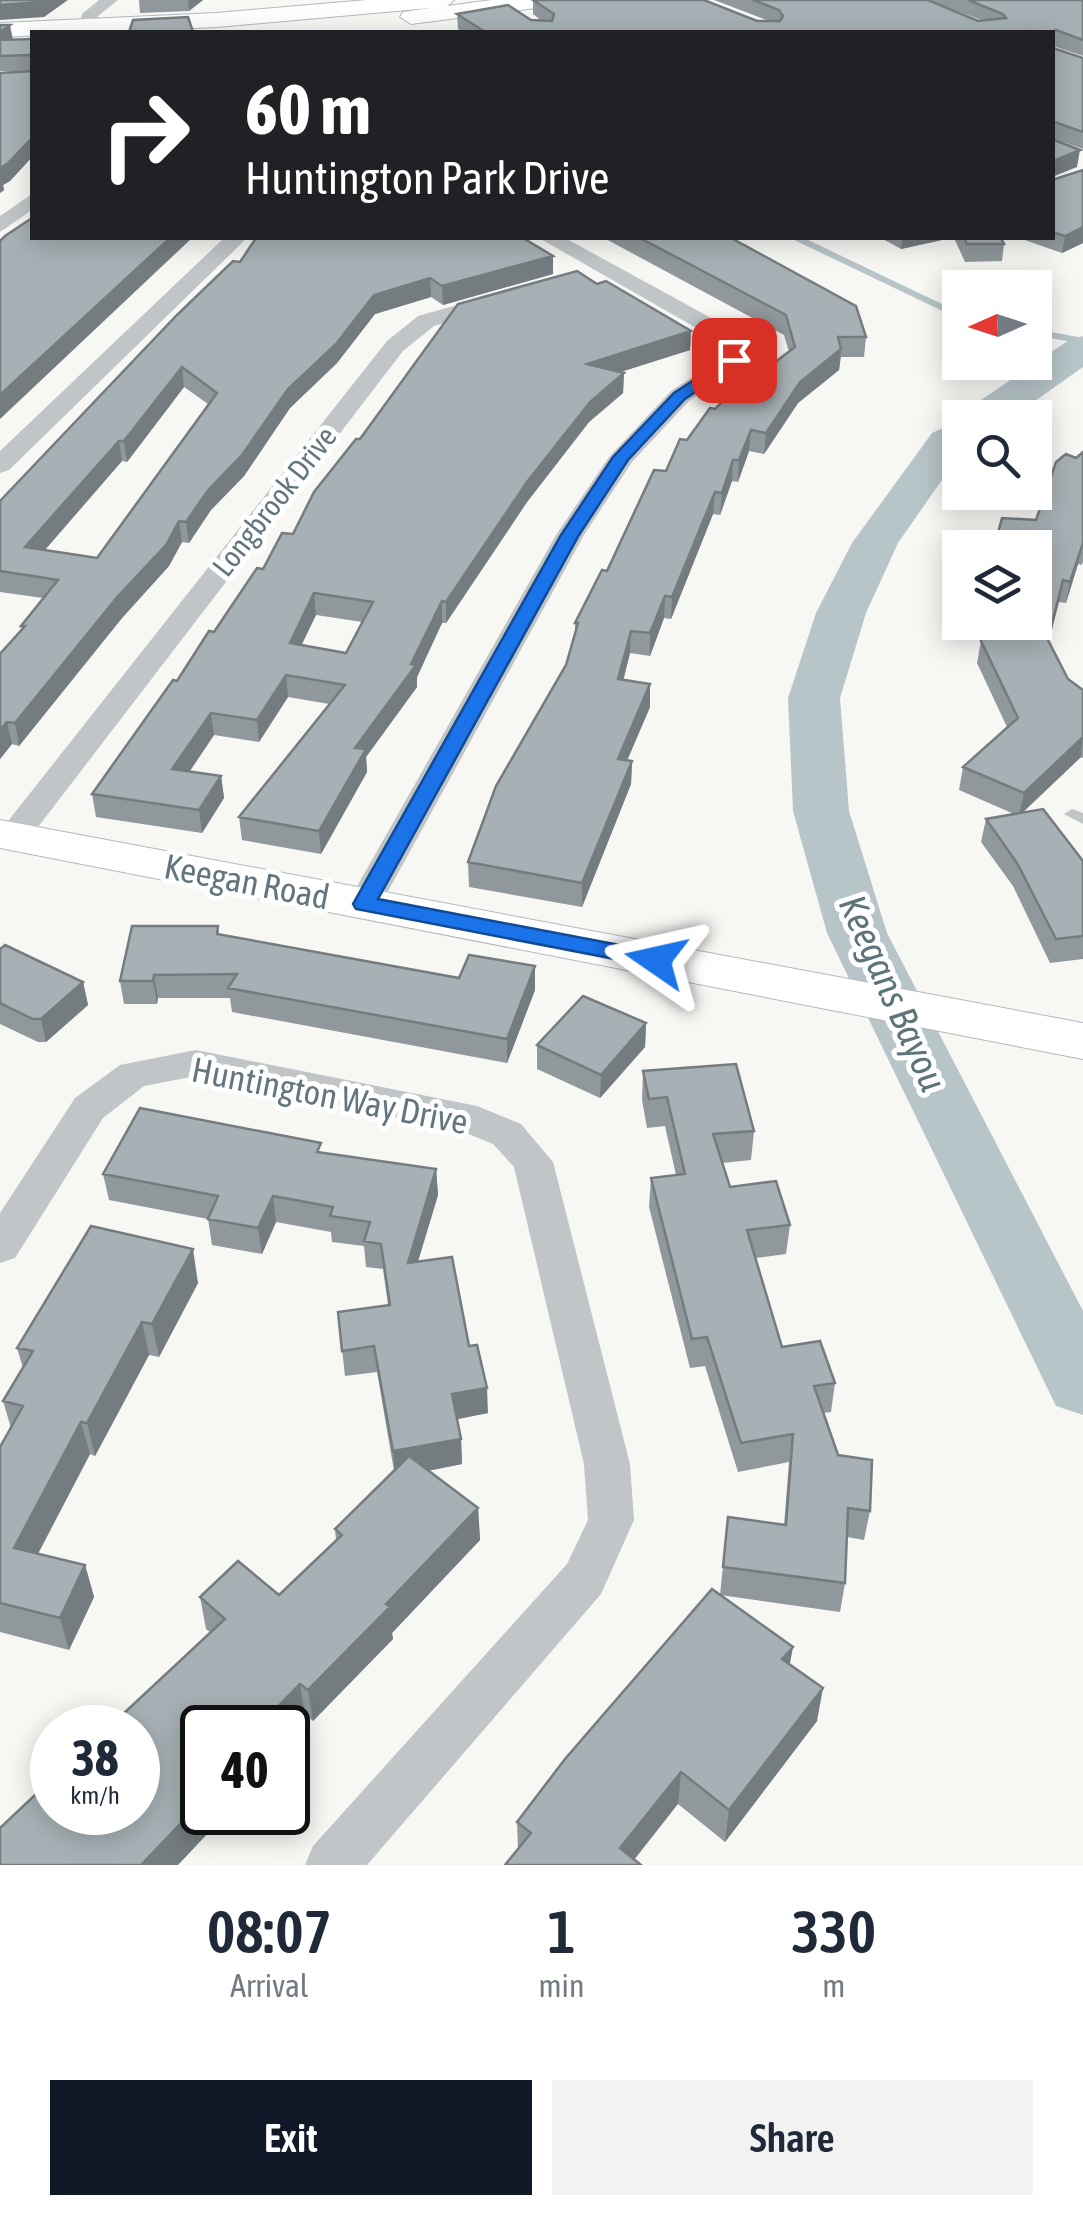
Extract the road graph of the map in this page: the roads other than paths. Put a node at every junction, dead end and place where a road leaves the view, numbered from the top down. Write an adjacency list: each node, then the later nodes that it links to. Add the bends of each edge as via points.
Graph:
1 (110, 0): 8 (street, via 90,14)
2 (444, 0): 6 (main road)
3 (544, 0): 4 (main road)
4 (500, 3): 5 (street); 6 (main road)
5 (530, 23)
6 (220, 29): 8 (main road)
7 (0, 30): 8 (main road)
8 (88, 30)
9 (30, 41): 10 (main road)
10 (0, 42)
11 (30, 202): 12 (street)
12 (0, 226)
13 (234, 240): 18 (street)
14 (554, 240): 15 (street)
15 (608, 270): 16 (street); 20 (street, via 727,336 737,350 734,360 680,396 622,457 570,535)
16 (572, 280)
17 (517, 296): 19 (street, Longbrook Drive, via 426,321 394,346)
18 (0, 465)
19 (6, 836): 20 (main road, Keegan Road)
20 (364, 904): 21 (main road, Keegan Road)
21 (1083, 1041)
22 (0, 1247): 23 (street, Huntington Way Drive, via 89,1108 133,1074 196,1062 462,1116 507,1134 532,1162 607,1464 611,1520 584,1578)
23 (332, 1865)

